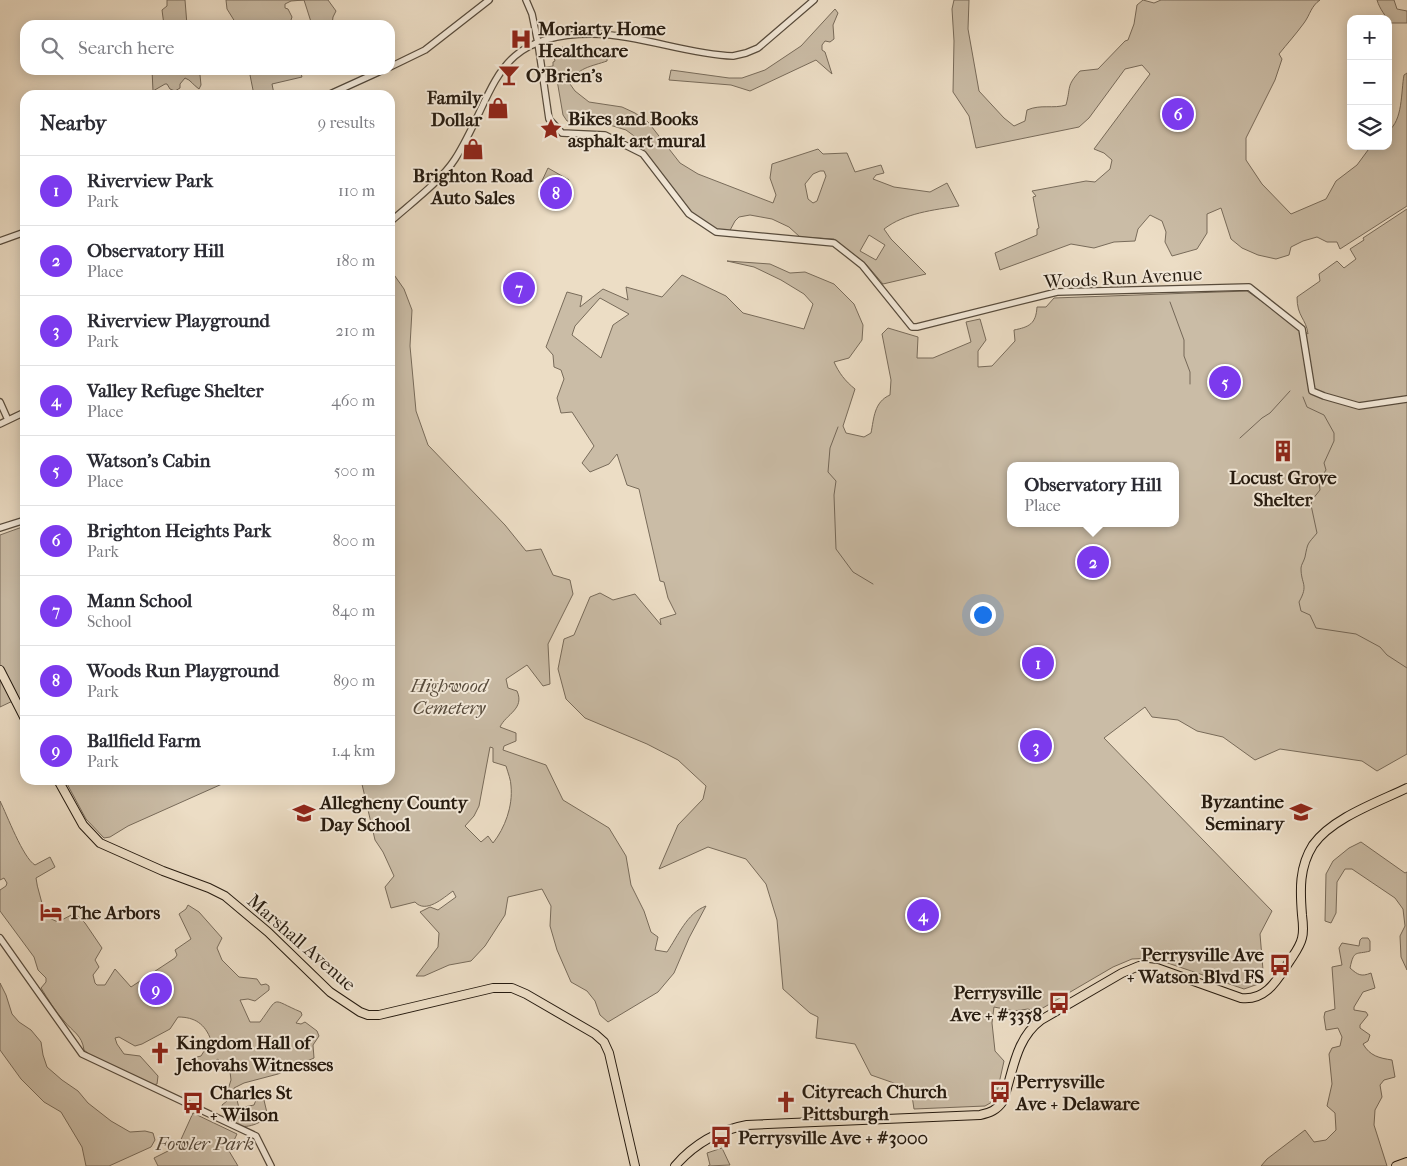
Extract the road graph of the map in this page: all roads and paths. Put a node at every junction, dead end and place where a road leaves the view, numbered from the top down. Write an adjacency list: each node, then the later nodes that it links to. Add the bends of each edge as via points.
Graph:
1 (488, 0): 5 (street, via 433,45)
2 (526, 0): 4 (street, Woods Run Avenue)
3 (814, 0): 4 (street, via 758,48 733,56 593,34 565,36)
4 (538, 43): 8 (street, via 517,52 502,68 455,160); 11 (street, Woods Run Avenue, via 549,119 562,133 605,136 643,154 689,214 716,232 833,242 862,266 912,327 1058,292 1250,287 1302,329 1312,391 1359,406)
5 (395, 65)
6 (372, 75): 7 (street)
7 (339, 90)
8 (395, 217)
9 (20, 234): 10 (street)
10 (0, 241)
11 (1407, 399)
12 (0, 402): 14 (street)
13 (20, 414): 14 (street)
14 (8, 420): 15 (street)
15 (0, 424)
16 (20, 522): 17 (street)
17 (0, 528)
18 (0, 670): 19 (main road)
19 (20, 709)
20 (61, 785): 25 (main road, Marshall Avenue, via 83,825 100,843 224,896 277,940 325,989 360,1012 379,1015 507,987 526,994 595,1034 609,1053)
21 (1407, 788): 26 (main road, via 1340,821 1314,844 1301,879 1302,941 1274,984 1260,995 1237,997 1156,968 1135,967 1032,1027 1020,1046 1002,1103 989,1113 747,1125 711,1137 692,1149)
22 (0, 938): 24 (street, via 82,1054 256,1136)
23 (1407, 1162): 27 (main road)
24 (271, 1166)
25 (635, 1166)
26 (675, 1166)
27 (1396, 1166)

